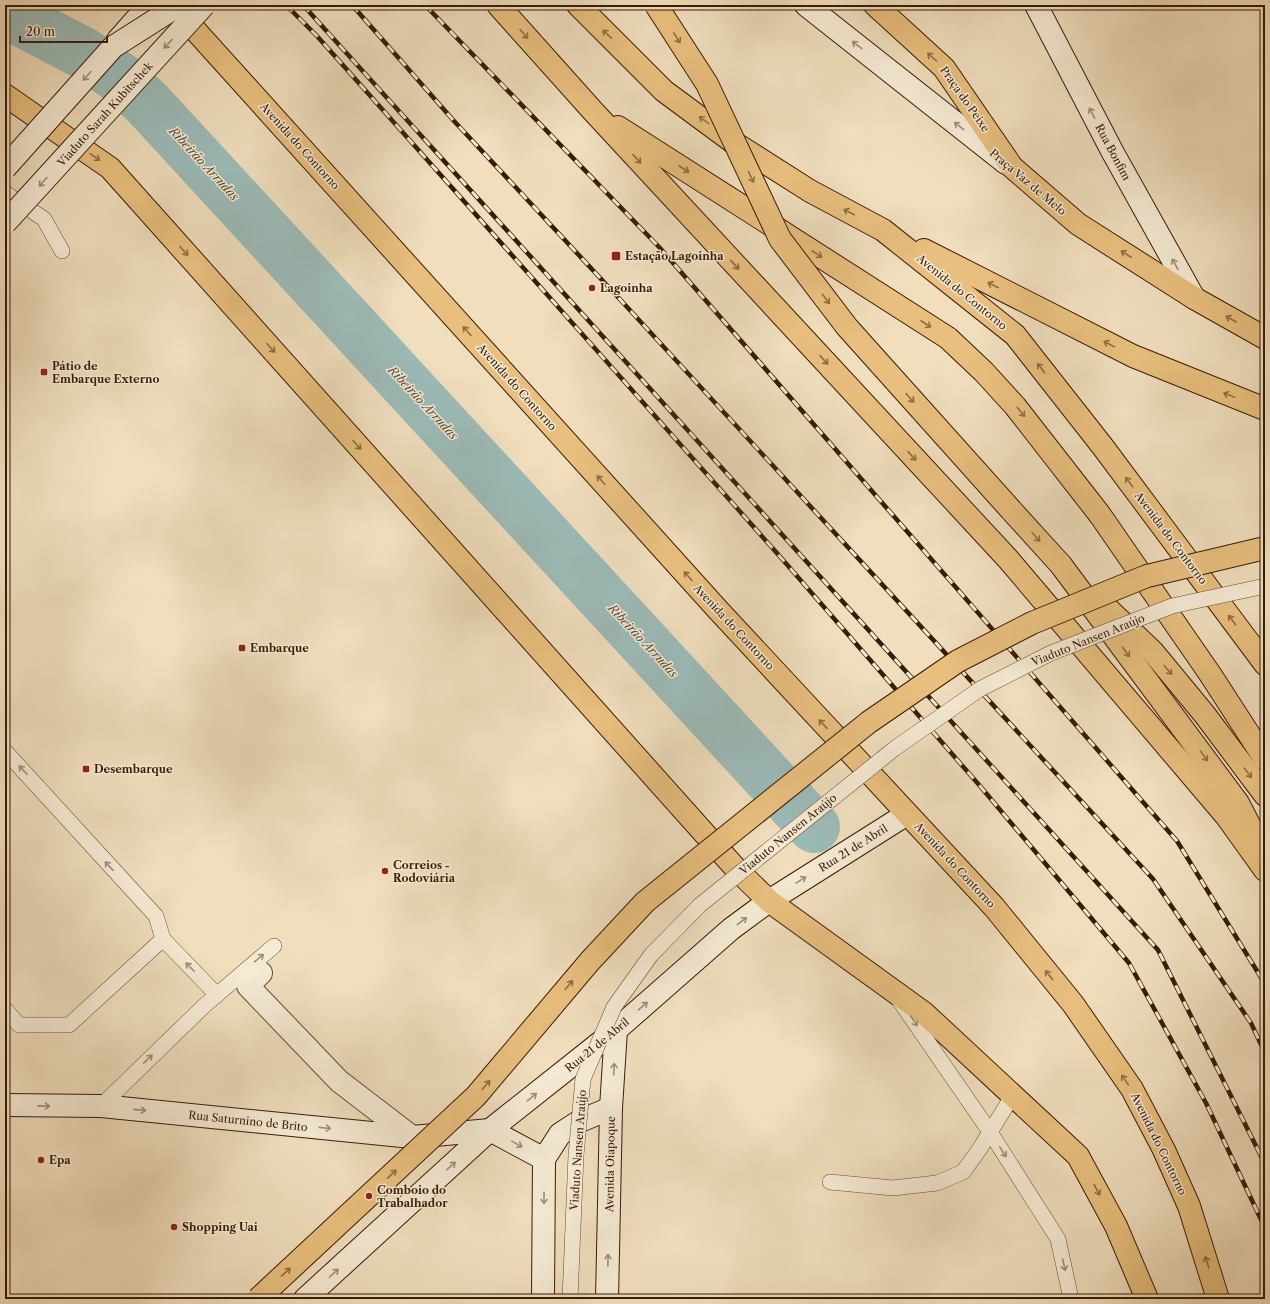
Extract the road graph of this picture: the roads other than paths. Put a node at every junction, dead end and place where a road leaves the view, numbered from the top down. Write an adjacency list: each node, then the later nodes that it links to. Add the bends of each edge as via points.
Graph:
1 (149, 5): 11 (street, bridge)
2 (173, 5): 30 (main road, Avenida do Contorno, one-way to 2, via 719,611)
3 (179, 5): 11 (street, bridge)
4 (204, 5): 17 (street, Viaduto Sarah Kubitschek, one-way to 17, bridge)
5 (498, 5): 13 (main road, one-way to 13)
6 (578, 5): 18 (main road, Avenida do Contorno, one-way to 6, via 810,191 733,142 664,91)
7 (656, 5): 24 (main road, one-way to 24, bridge, via 707,84 780,239 847,327)
8 (806, 5): 14 (street, Praça Vaz de Melo, one-way to 8)
9 (875, 5): 14 (main road, Praça do Peixe, one-way to 9, via 944,68)
10 (1036, 5): 20 (street, Rua Bonfim, one-way to 10, via 1112,151)
11 (113, 47): 15 (street, one-way to 15, bridge)
12 (5, 95): 33 (main road, one-way to 33, via 110,168 738,871)
13 (592, 110): 28 (main road, one-way to 28, via 948,338 984,372 1015,406 1100,514); 32 (main road, one-way to 32, via 1008,559 1227,817)
14 (1012, 167): 20 (main road, Praça Vaz de Melo, one-way to 14, via 1078,224)
15 (5, 168)
16 (5, 193): 19 (lane, via 44,219)
17 (5, 223)
18 (884, 230): 22 (main road, one-way to 18, via 1133,356); 26 (main road, Avenida do Contorno, one-way to 18, via 1015,335)
19 (62, 251)
20 (1194, 298): 21 (main road, Praça Vaz de Melo, one-way to 20)
21 (1265, 338)
22 (1265, 409)
23 (1265, 548): 50 (main road, one-way to 23, bridge, via 476,1096 590,961 645,902 869,722 958,661 1032,623 1147,576)
24 (1061, 564): 29 (main road, one-way to 29, via 1153,652 1205,715); 31 (main road, one-way to 31, via 1238,803)
25 (1265, 586): 53 (lane, Viaduto Nansen Araújo, bridge, via 1172,606 1051,653 980,689 894,749 700,905 651,955 614,1007 583,1079 576,1156)
26 (1262, 658)
27 (5, 751): 34 (lane, one-way to 27, via 156,916)
28 (1265, 758)
29 (1265, 795)
30 (907, 814): 33 (street, Rua 21 de Abril, one-way to 30); 57 (main road, Avenida do Contorno, one-way to 30, via 1189,1206 1164,1150 1132,1089 1073,1004 994,907)
31 (1265, 856)
32 (1265, 870)
33 (768, 901): 37 (main road); 40 (street, Rua 21 de Abril, one-way to 33, via 731,929)
34 (163, 939): 38 (lane, one-way to 34); 39 (lane, via 69,1025 19,1025)
35 (274, 946): 36 (lane, one-way to 35)
36 (253, 971): 38 (lane); 47 (street, via 248,986 339,1081)
37 (892, 989): 41 (main road, via 924,1013); 46 (lane, one-way to 46)
38 (217, 995): 43 (lane, one-way to 38)
39 (5, 1009)
40 (616, 1030): 44 (street, Avenida Oiapoque, one-way to 40); 45 (street, Rua 21 de Abril, one-way to 40)
41 (1013, 1095): 46 (lane); 56 (main road, one-way to 56, via 1078,1156 1116,1226)
42 (5, 1104): 43 (street, Rua Saturnino de Brito, one-way to 43)
43 (101, 1106): 47 (street, Rua Saturnino de Brito, one-way to 47)
44 (611, 1108): 48 (street, via 580,1120 560,1134); 54 (street, Avenida Oiapoque, one-way to 44)
45 (490, 1130): 47 (street, Rua Saturnino de Brito); 48 (street, one-way to 48); 51 (street, Rua 21 de Abril, one-way to 45)
46 (990, 1132): 49 (lane, via 963,1172 937,1182 893,1188); 55 (lane, one-way to 55, via 1058,1239)
47 (412, 1137)
48 (544, 1159): 52 (street, one-way to 52)
49 (830, 1182)
50 (258, 1299)
51 (305, 1299)
52 (543, 1299)
53 (570, 1299)
54 (607, 1299)
55 (1071, 1299)
56 (1147, 1299)
57 (1218, 1299)

